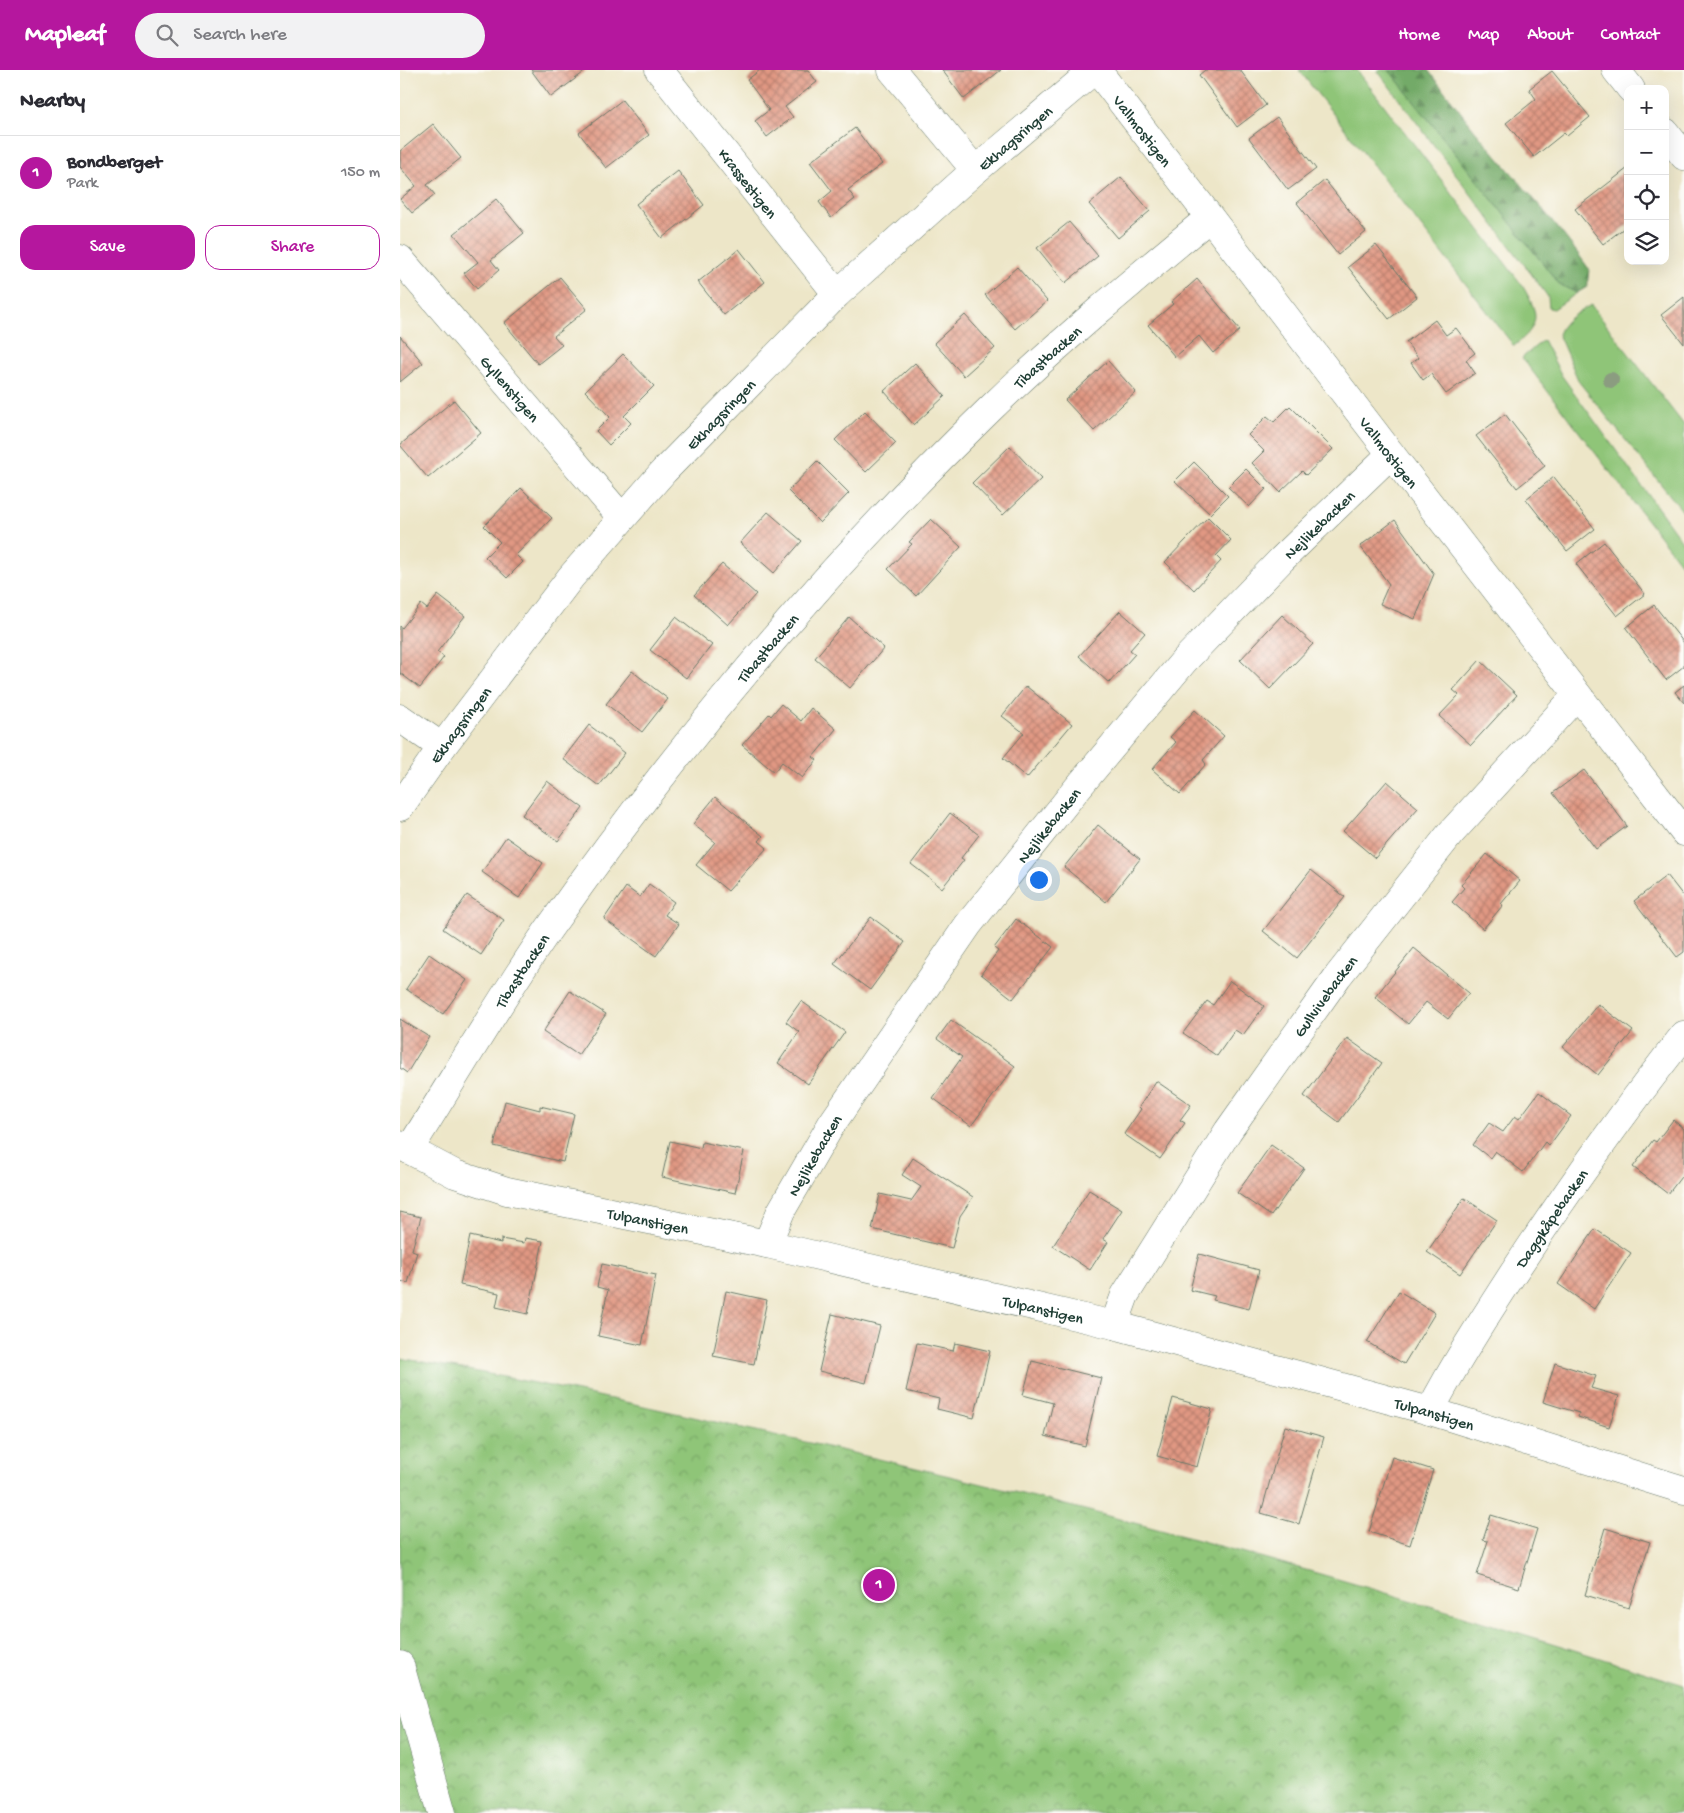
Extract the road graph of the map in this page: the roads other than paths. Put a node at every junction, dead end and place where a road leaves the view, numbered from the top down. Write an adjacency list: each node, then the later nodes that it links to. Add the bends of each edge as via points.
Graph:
1 (659, 70): 11 (street, Krassestigen)
2 (892, 70): 8 (street)
3 (1096, 70): 8 (street, Ekhagsringen); 9 (street, Vallmostigen)
4 (1616, 70): 5 (street)
5 (1628, 85)
6 (1669, 137): 7 (street)
7 (1684, 156)
8 (975, 170): 11 (street, Ekhagsringen)
9 (1209, 218): 12 (street, Vallmostigen); 20 (street, Tibastbacken, via 989,410 863,539 767,647 654,786 547,932)
10 (400, 259): 13 (street, Gyllenstigen)
11 (837, 294): 13 (street, Ekhagsringen)
12 (1390, 454): 14 (street, Vallmostigen); 21 (street, Nejlikebacken, via 1184,661 968,925 831,1125 781,1211)
13 (622, 518): 16 (street, Ekhagsringen, via 571,577)
14 (1578, 695): 18 (street, Vallmostigen); 22 (street, Gullvivebacken, via 1450,834 1338,976 1228,1131 1125,1295)
15 (400, 718): 16 (street)
16 (442, 747): 17 (street, Ekhagsringen)
17 (400, 807)
18 (1684, 832)
19 (1684, 1035): 23 (street, Daggkåpebacken, via 1643,1086 1550,1218 1452,1369)
20 (404, 1148): 21 (street, Tulpanstigen, via 454,1174 507,1191)
21 (768, 1244): 22 (street, Tulpanstigen)
22 (1114, 1325): 23 (street, Tulpanstigen)
23 (1430, 1411): 24 (street, Tulpanstigen)
24 (1684, 1490)
25 (400, 1665): 26 (street)
26 (442, 1813)

